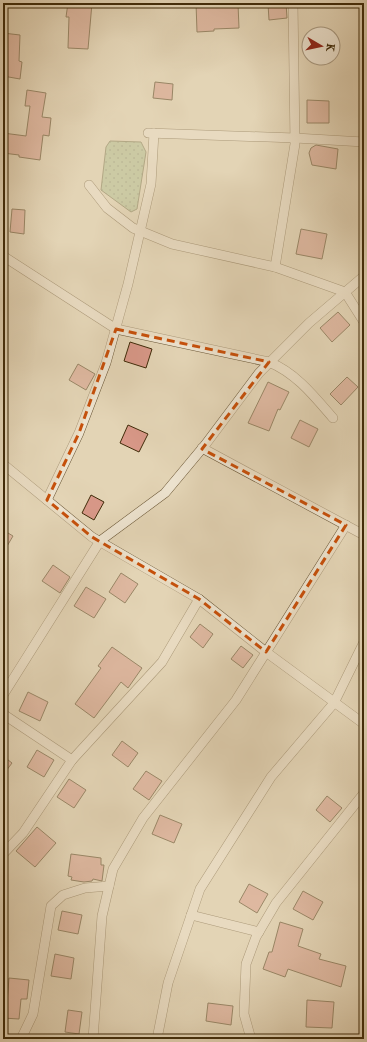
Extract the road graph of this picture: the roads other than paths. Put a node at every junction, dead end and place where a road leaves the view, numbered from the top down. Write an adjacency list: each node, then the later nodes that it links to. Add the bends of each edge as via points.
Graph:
1 (293, 3): 2 (street)
2 (295, 138): 3 (street); 5 (street, via 151,133 151,184); 7 (street)
3 (364, 142)
4 (89, 185): 5 (street, via 107,208)
5 (140, 231): 7 (street, via 172,244); 11 (street)
6 (3, 256): 11 (street)
7 (275, 267): 9 (street)
8 (364, 276): 9 (street)
9 (345, 292): 10 (street); 12 (street)
10 (364, 322)
11 (116, 329): 12 (street); 16 (street, via 79,433)
12 (269, 362): 13 (street, via 281,367 306,387); 14 (street)
13 (333, 418)
14 (202, 448): 17 (street); 19 (street, via 165,493)
15 (3, 464): 16 (street)
16 (47, 500): 19 (street)
17 (346, 526): 18 (street); 22 (street)
18 (364, 535)
19 (100, 542): 20 (street); 23 (street)
20 (199, 599): 22 (street); 27 (street, via 162,662)
21 (364, 642): 24 (street)
22 (266, 652): 24 (street); 30 (street, via 236,700 143,818 113,869)
23 (3, 695)
24 (334, 703): 26 (street); 31 (street, via 271,777 200,889)
25 (3, 714): 27 (street)
26 (364, 724)
27 (72, 760): 29 (street, via 23,834)
28 (364, 793): 32 (street, via 276,903)
29 (3, 854)
30 (109, 886): 33 (street, via 85,888 62,895 51,906 33,1014); 34 (street, via 102,916)
31 (191, 915): 32 (street); 35 (street, via 168,982)
32 (259, 932): 36 (street, via 246,964 244,1014)
33 (21, 1039)
34 (92, 1039)
35 (157, 1039)
36 (251, 1039)

